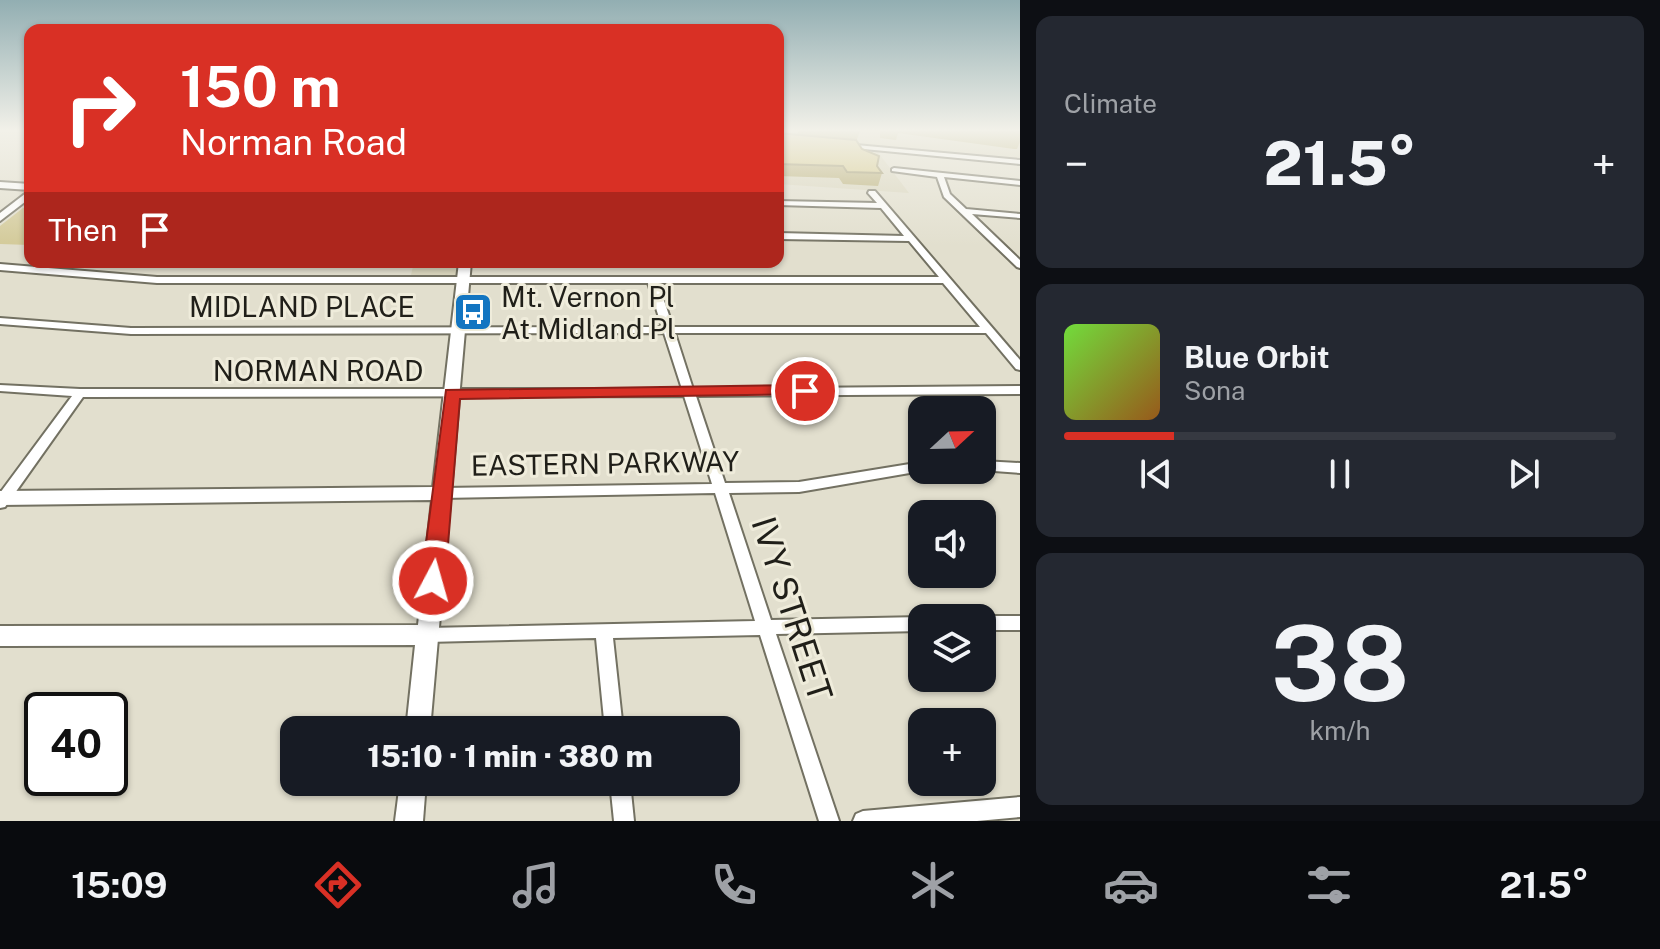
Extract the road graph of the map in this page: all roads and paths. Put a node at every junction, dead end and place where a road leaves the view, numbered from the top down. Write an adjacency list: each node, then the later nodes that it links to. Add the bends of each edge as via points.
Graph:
1 (894, 170): 2 (street)
2 (940, 175): 3 (street); 10 (street, via 947,195)
3 (1020, 183)
4 (0, 185): 5 (street)
5 (24, 189)
6 (872, 193): 9 (street)
7 (24, 196): 12 (street)
8 (784, 203): 9 (street)
9 (883, 206): 14 (street)
10 (963, 211): 11 (street); 15 (street)
11 (1020, 216)
12 (0, 218)
13 (784, 236): 14 (street)
14 (911, 239): 21 (street)
15 (1002, 248): 16 (street); 17 (street)
16 (1020, 249)
17 (1020, 265)
18 (0, 267): 19 (street, via 157,280)
19 (464, 271): 20 (street); 23 (street)
20 (652, 280): 21 (street); 24 (street, IVY STREET)
21 (946, 280): 25 (street)
22 (0, 321): 23 (street, MIDLAND PLACE, via 131,331)
23 (459, 329): 24 (street, MIDLAND PLACE); 31 (street)
24 (668, 330): 25 (street, MIDLAND PLACE); 29 (street, IVY STREET)
25 (988, 330): 26 (street)
26 (1020, 367)
27 (0, 388): 30 (street, NORMAN ROAD)
28 (1020, 390): 29 (street, NORMAN ROAD)
29 (689, 392): 31 (street, NORMAN ROAD); 35 (street, IVY STREET)
30 (80, 393): 31 (street, NORMAN ROAD); 37 (street)
31 (452, 394): 36 (street)
32 (996, 467): 33 (street)
33 (1020, 468)
34 (908, 469): 35 (street, EASTERN PARKWAY, via 799,487)
35 (721, 490): 36 (street, EASTERN PARKWAY); 41 (street, IVY STREET)
36 (442, 493): 37 (street, EASTERN PARKWAY); 43 (street)
37 (1, 500)
38 (996, 623): 39 (street)
39 (1020, 623)
40 (908, 624): 41 (street)
41 (767, 627): 42 (street); 52 (street, IVY STREET)
42 (604, 631): 43 (street); 46 (street)
43 (427, 635): 44 (street); 45 (street)
44 (0, 636)
45 (419, 716)
46 (613, 716)
47 (412, 796): 50 (street)
48 (621, 796): 51 (street)
49 (1020, 807): 53 (street)
50 (409, 821)
51 (624, 821)
52 (829, 821)
53 (863, 821)

